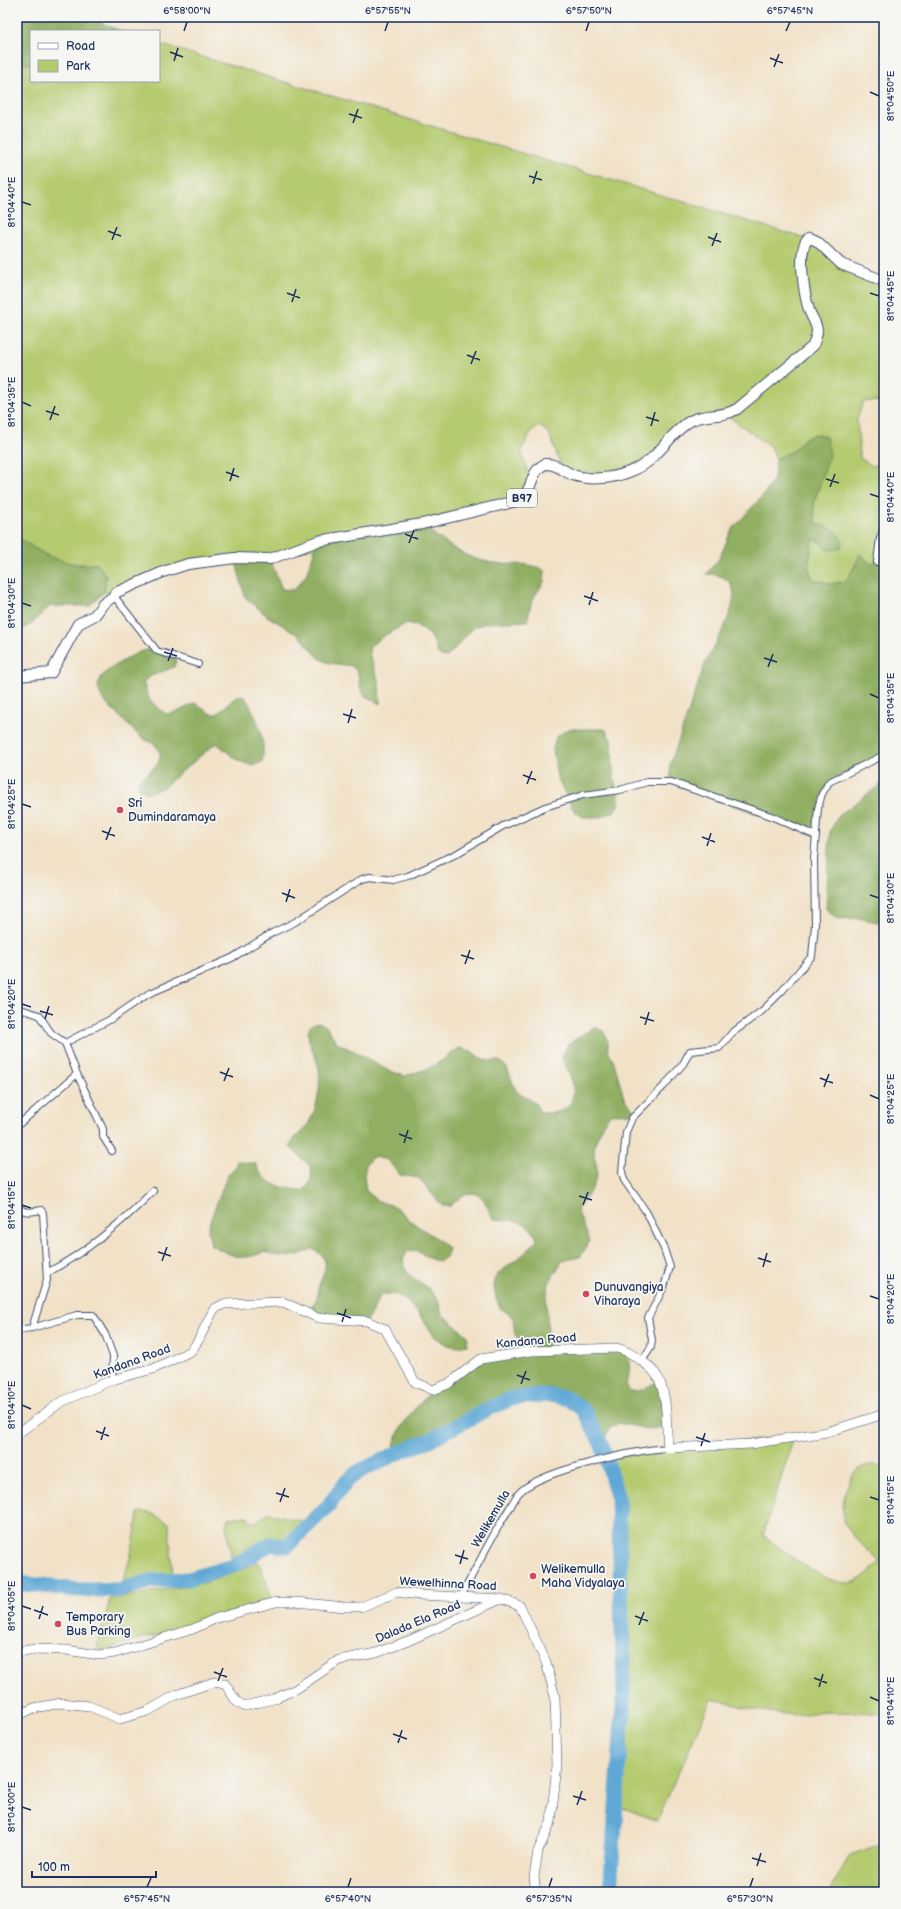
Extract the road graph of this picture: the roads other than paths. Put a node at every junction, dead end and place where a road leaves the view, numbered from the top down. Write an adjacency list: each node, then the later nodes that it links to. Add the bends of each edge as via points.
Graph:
1 (884, 281): 4 (main road, B97, via 841,264 812,238 807,239 801,269 809,311 817,331 813,346 737,409 727,415 704,416 690,421 652,459 629,472 603,478 585,478 556,465 545,464 536,470 524,497 517,501 422,524 318,541 270,560 235,558 188,564 163,572 115,593)
2 (884, 529): 3 (street, via 880,538)
3 (877, 562)
4 (114, 596): 5 (street, via 157,651); 6 (main road, B97, via 103,604 95,615 78,624 51,673)
5 (198, 664)
6 (17, 676)
7 (884, 755): 8 (street, via 829,782 818,808)
8 (816, 836): 10 (street, via 771,816 671,782 647,782 620,790 583,796 539,809 503,826 456,854 408,876 393,880 370,877 362,879 232,958 148,994 111,1019); 19 (street, via 812,956 763,1010 732,1033 719,1048 690,1051 683,1064 628,1124 622,1172 624,1180 647,1213 670,1267 664,1288 648,1318 652,1340 651,1347)
9 (17, 1008): 10 (street, via 39,1015 51,1033)
10 (65, 1043): 11 (street)
11 (76, 1074): 12 (street); 13 (street)
12 (17, 1126)
13 (112, 1151)
14 (153, 1191): 16 (street, via 127,1218)
15 (17, 1206): 16 (street, via 29,1213 41,1210 43,1213)
16 (47, 1273): 17 (street, via 41,1304)
17 (32, 1328): 18 (street); 20 (street, via 77,1315 93,1316 105,1334 113,1356)
18 (17, 1330)
19 (642, 1361): 20 (street, Kandana Road, via 617,1348 524,1352 482,1359 448,1384 433,1390 415,1382 385,1329 367,1321 318,1318 283,1302 272,1302 224,1304 216,1307 191,1351 153,1370); 23 (street, Kandana Road, via 660,1381)
20 (112, 1380): 22 (street, Kandana Road, via 61,1402)
21 (884, 1414): 23 (street, via 827,1432 751,1444)
22 (17, 1434)
23 (668, 1448): 24 (street, Welikemulla, via 654,1448 582,1465 551,1475 520,1491)
24 (461, 1596): 25 (street, Wewelhinna Road); 26 (street, Wewelhinna Road, via 397,1592 354,1607 276,1602 217,1618 193,1629 115,1653 99,1655 36,1649)
25 (502, 1599): 27 (street, Dalada Ela Road, via 376,1653 339,1660 296,1689 274,1699 244,1706 237,1702 225,1684 214,1682 176,1695 148,1711 120,1719 89,1706 62,1703 34,1708); 28 (street, Wewelhinna Road, via 520,1606 546,1662 555,1697 556,1772 551,1822 538,1851 534,1877)
26 (17, 1652)
27 (17, 1716)
28 (536, 1892)

